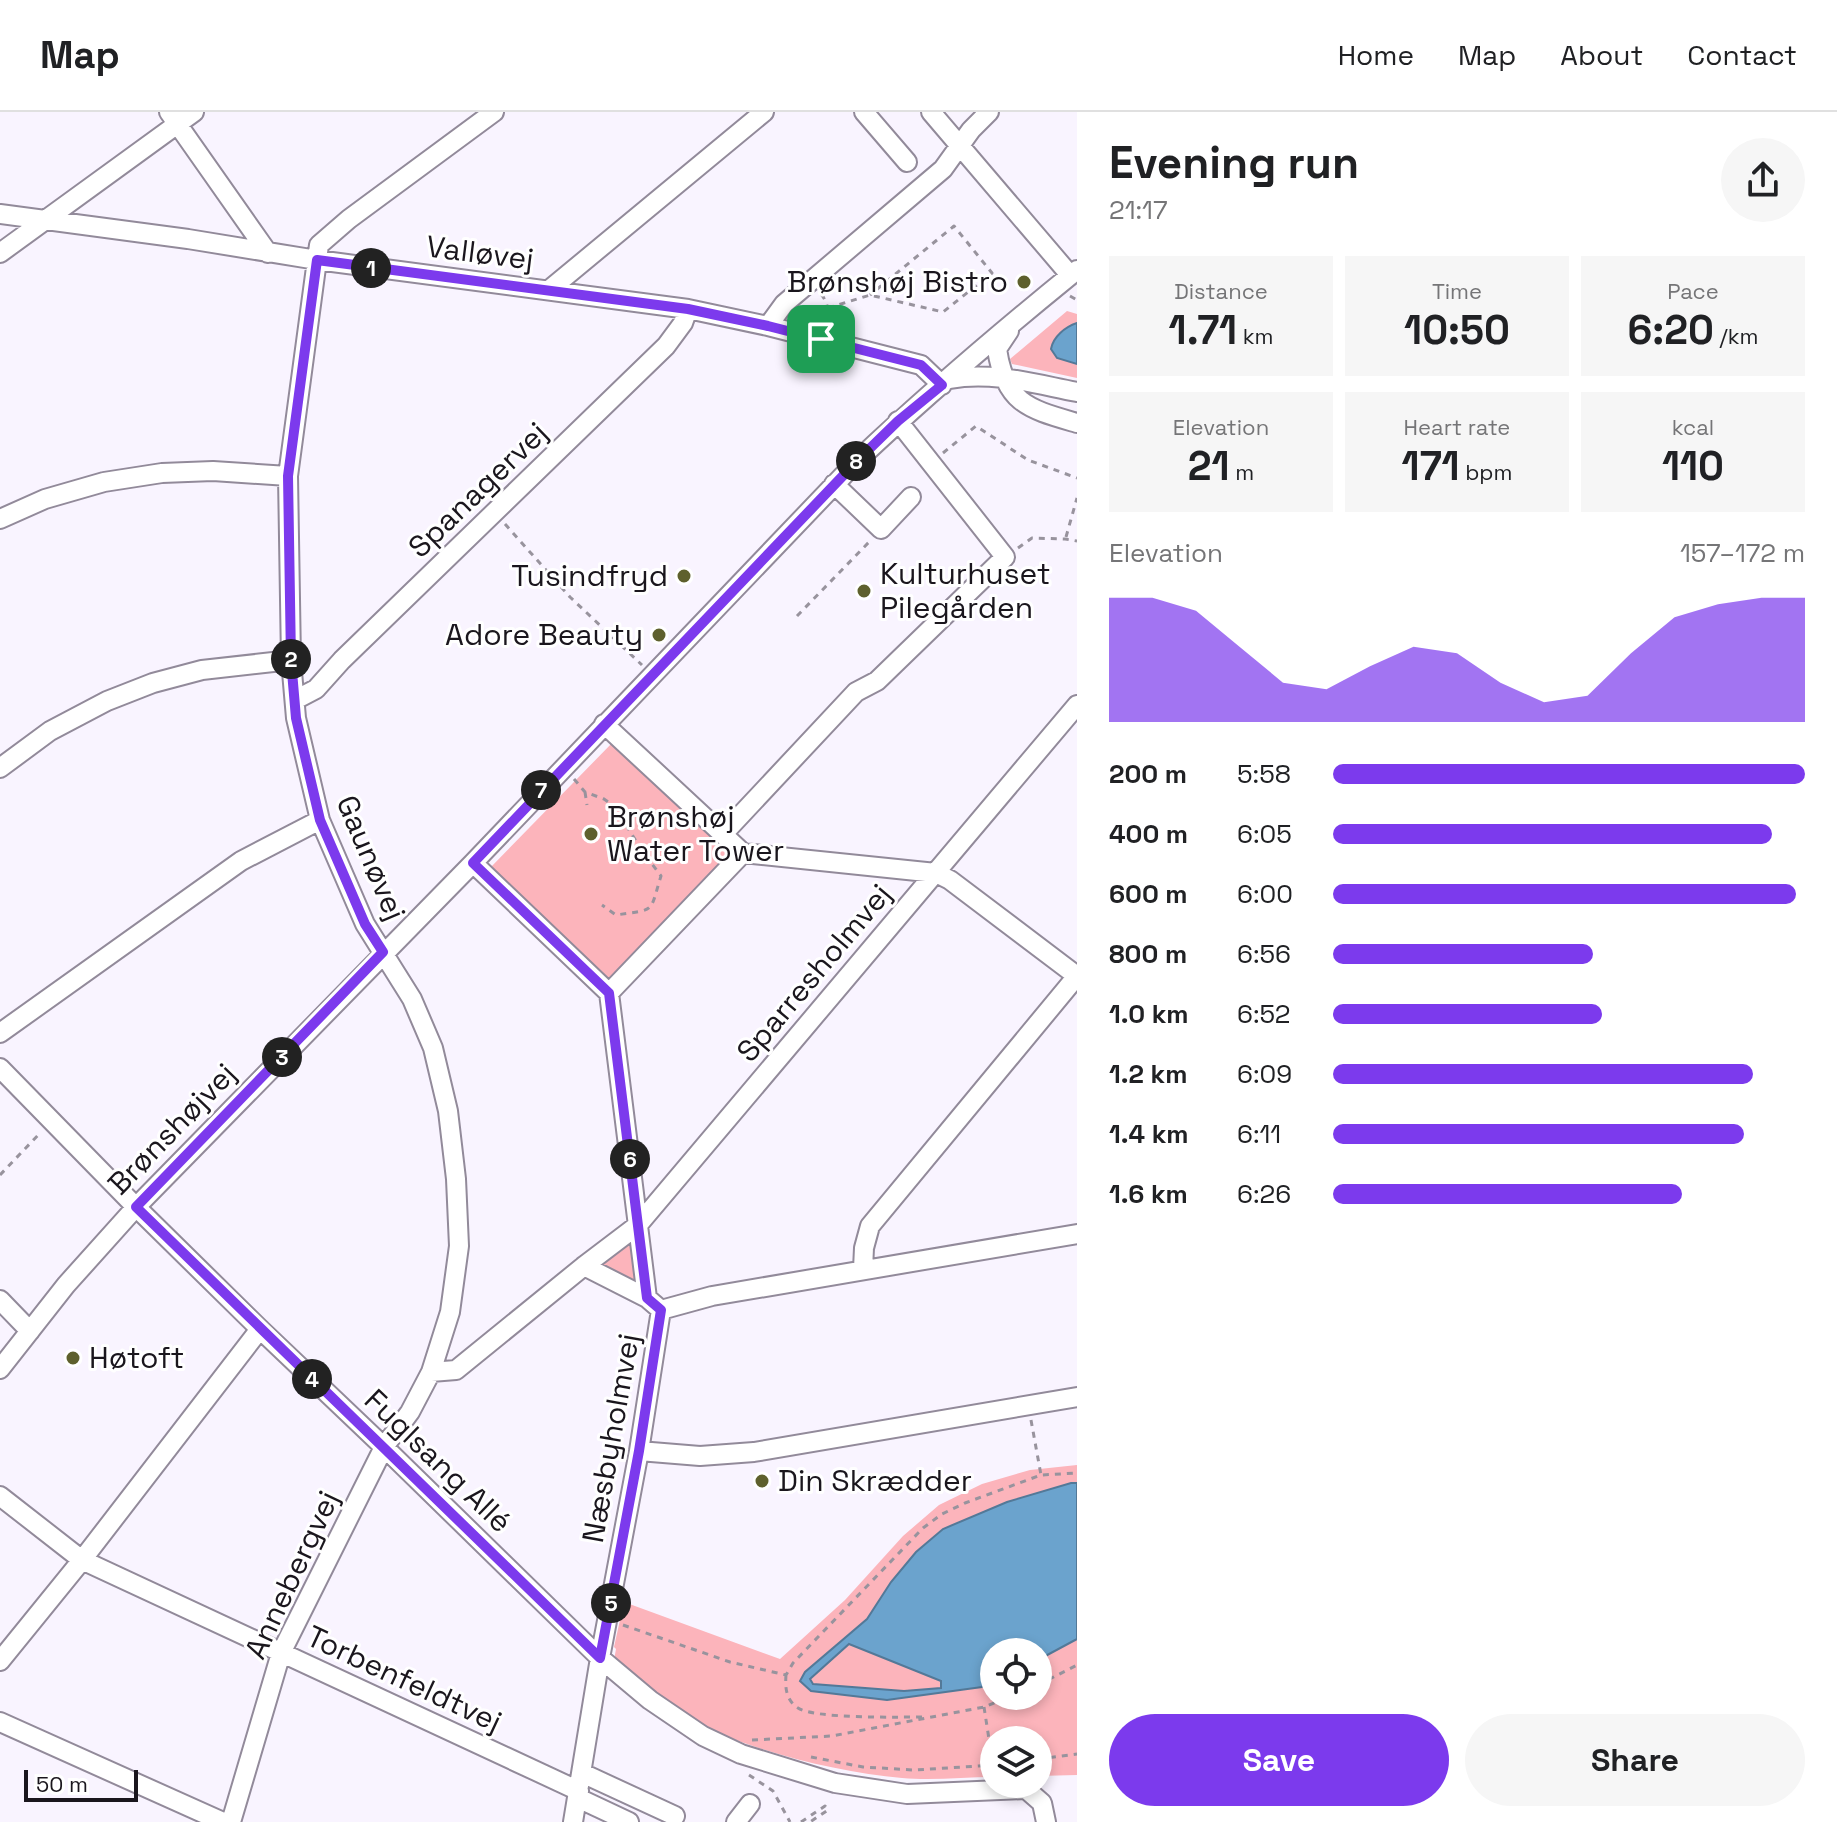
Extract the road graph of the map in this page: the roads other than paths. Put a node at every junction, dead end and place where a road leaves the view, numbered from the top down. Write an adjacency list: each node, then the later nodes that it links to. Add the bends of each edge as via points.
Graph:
1 (194, 112): 7 (street)
2 (494, 112): 14 (street, via 349,219 319,245)
3 (764, 112): 16 (street)
4 (864, 112): 9 (street)
5 (931, 112): 8 (street)
6 (989, 112): 8 (street)
7 (173, 118): 11 (street); 13 (street)
8 (959, 146): 15 (street); 19 (street, via 943,169 784,304)
9 (907, 162)
10 (0, 214): 11 (street, Valløvej)
11 (46, 220): 12 (street); 13 (street, Valløvej)
12 (0, 253)
13 (268, 253): 14 (street, Valløvej)
14 (317, 260): 16 (street, Valløvej); 25 (street, Gaunøvej)
15 (1074, 272): 18 (street, Brønshøjvej)
16 (549, 290): 17 (street, Valløvej)
17 (688, 309): 19 (street, Valløvej); 30 (street, Spanagervej, via 666,346 316,689)
18 (1025, 314): 20 (street, via 997,349); 21 (street, Brønshøjvej)
19 (768, 326): 21 (street, Valløvej, via 921,365)
20 (1003, 377): 21 (street, via 972,375); 22 (street); 24 (street, via 1013,396 1038,412)
21 (946, 382): 23 (street, Brønshøjvej)
22 (1077, 392)
23 (898, 421): 26 (street, Brønshøjvej); 35 (street, via 1005,557 877,681 856,692)
24 (1077, 423)
25 (288, 476): 28 (street, via 162,473 104,482); 29 (street, Gaunøvej)
26 (834, 484): 27 (street, via 881,529); 32 (street, Brønshøjvej)
27 (911, 497)
28 (0, 519)
29 (291, 660): 30 (street, Gaunøvej); 33 (street, via 202,670 153,683 50,731)
30 (295, 700): 34 (street, Gaunøvej)
31 (1077, 705): 38 (street, Sparresholmvej)
32 (604, 724): 35 (street); 37 (street, Brønshøjvej)
33 (0, 768)
34 (320, 820): 39 (street, Gaunøvej, via 365,924); 42 (street, via 241,861)
35 (723, 834): 36 (street)
36 (743, 853): 38 (street); 41 (street)
37 (473, 863): 39 (street, Brønshøjvej); 41 (street)
38 (936, 873): 40 (street); 45 (street, Sparresholmvej)
39 (383, 952): 44 (street, Brønshøjvej); 54 (street, Gaunøvej, via 412,999 433,1048 456,1179 459,1246 450,1312)
40 (1077, 976): 48 (street, via 870,1226)
41 (609, 993): 45 (street, Næsbyholmvej)
42 (0, 1033)
43 (0, 1068): 44 (street, Fuglsang Allé)
44 (136, 1207): 51 (street, Fuglsang Allé); 52 (street, Brønshøjvej)
45 (638, 1225): 47 (street, Sparresholmvej); 50 (street, Næsbyholmvej)
46 (1077, 1234): 48 (street)
47 (584, 1266): 50 (street); 54 (street, Sparresholmvej, via 456,1370)
48 (863, 1269): 50 (street)
49 (0, 1300): 52 (street)
50 (654, 1304): 57 (street, Næsbyholmvej)
51 (260, 1329): 56 (street, Fuglsang Allé); 59 (street)
52 (30, 1331): 53 (street, Brønshøjvej)
53 (0, 1369)
54 (431, 1372): 56 (street, Gaunøvej)
55 (1077, 1397): 57 (street, via 754,1452 700,1456)
56 (384, 1447): 60 (street, Annebergvej); 61 (street, Fuglsang Allé)
57 (639, 1451): 61 (street, Næsbyholmvej)
58 (0, 1496): 59 (street, Torbenfeldtvej)
59 (82, 1560): 60 (street, Torbenfeldtvej); 62 (street)
60 (281, 1653): 64 (street, Torbenfeldtvej); 68 (street, Annebergvej)
61 (600, 1658): 64 (street, Næsbyholmvej); 72 (street, Fuglsang Allé, via 650,1700 741,1754 835,1783 907,1794 1026,1789 1042,1803)
62 (0, 1661)
63 (0, 1722): 67 (street)
64 (580, 1787): 66 (street); 69 (street, Næsbyholmvej); 70 (street)
65 (750, 1804): 71 (street)
66 (675, 1816)
67 (223, 1822)
68 (231, 1822)
69 (573, 1822)
70 (629, 1822)
71 (736, 1822)
72 (1046, 1822)

